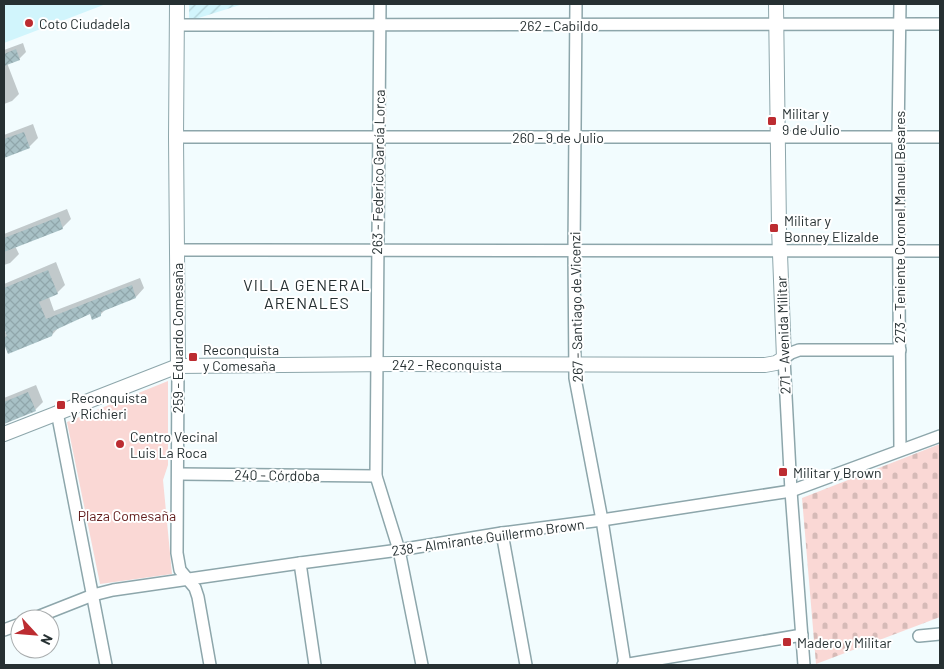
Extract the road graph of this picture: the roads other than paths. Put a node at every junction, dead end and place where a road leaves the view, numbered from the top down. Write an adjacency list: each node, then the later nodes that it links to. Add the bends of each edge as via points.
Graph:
1 (177, 4): 9 (street, 259 - Eduardo Comesaña)
2 (380, 4): 11 (street, 263 - Federico García Lorca)
3 (576, 4): 10 (street, 267 - Santiago de Vicenzi)
4 (776, 4): 6 (street, 271 - Avenida Militar)
5 (900, 4): 7 (street, 273 - Teniente Coronel Manuel Besares)
6 (776, 23): 7 (street, 262 - Cabildo); 10 (street, 262 - Cabildo); 13 (street, 271 - Avenida Militar)
7 (900, 24): 8 (street, 262 - Cabildo); 15 (street, 273 - Teniente Coronel Manuel Besares)
8 (940, 24)
9 (177, 25): 11 (street, 262 - Cabildo); 14 (street, 259 - Eduardo Comesaña)
10 (576, 25): 11 (street, 262 - Cabildo); 17 (street, 267 - Santiago de Vicenzi)
11 (379, 26): 12 (street, 263 - Federico García Lorca)
12 (378, 136): 14 (street, 260 - 9 de Julio); 17 (street, 260 - 9 de Julio); 19 (street, 263 - Federico García Lorca)
13 (778, 136): 15 (street, 260 - 9 de Julio); 17 (street, 260 - 9 de Julio); 23 (street, 271 - Avenida Militar)
14 (176, 137): 18 (street, 259 - Eduardo Comesaña)
15 (898, 137): 16 (street, 260 - 9 de Julio); 20 (street, 273 - Teniente Coronel Manuel Besares)
16 (940, 137)
17 (574, 138): 22 (street, 267 - Santiago de Vicenzi)
18 (176, 250): 19 (street); 28 (street, 259 - Eduardo Comesaña)
19 (377, 250): 22 (street); 26 (street, 263 - Federico García Lorca)
20 (899, 250): 21 (street); 23 (street); 24 (street, 273 - Teniente Coronel Manuel Besares)
21 (940, 250)
22 (574, 251): 23 (street); 27 (street, 267 - Santiago de Vicenzi)
23 (780, 251): 25 (street, 271 - Avenida Militar)
24 (900, 350): 25 (street, 242 - Reconquista, via 799,350); 32 (street, 273 - Teniente Coronel Manuel Besares)
25 (784, 358): 27 (street, 242 - Reconquista, via 765,365); 35 (street, 271 - Avenida Militar)
26 (377, 364): 27 (street, 242 - Reconquista); 28 (street, 242 - Reconquista); 34 (street, 263 - Federico García Lorca)
27 (574, 364): 36 (street, 267 - Santiago de Vicenzi)
28 (178, 366): 29 (street, 242 - Reconquista); 33 (street, 259 - Eduardo Comesaña)
29 (57, 412): 30 (street, 242 - Reconquista); 41 (street)
30 (4, 434)
31 (940, 436): 32 (street, 238 - Almirante Guillermo Brown)
32 (900, 450): 35 (street, 238 - Almirante Guillermo Brown)
33 (178, 474): 34 (street, 240 - Córdoba); 40 (street, 259 - Eduardo Comesaña, via 177,554 180,570)
34 (376, 476): 38 (street, 263 - Federico García Lorca)
35 (791, 491): 36 (street, 238 - Almirante Guillermo Brown); 44 (street, 271 - Avenida Militar)
36 (602, 520): 37 (street, 238 - Almirante Guillermo Brown); 51 (street, 267 - Santiago de Vicenzi)
37 (502, 533): 38 (street, 238 - Almirante Guillermo Brown); 50 (street)
38 (399, 550): 39 (street, 238 - Almirante Guillermo Brown); 49 (street, 263 - Federico García Lorca)
39 (300, 562): 40 (street, 238 - Almirante Guillermo Brown); 48 (street)
40 (187, 579): 41 (street, 238 - Almirante Guillermo Brown); 47 (street, 259 - Eduardo Comesaña, via 198,596)
41 (94, 595): 42 (street, 238 - Almirante Guillermo Brown); 46 (street)
42 (58, 609)
43 (940, 634): 45 (street)
44 (802, 635): 51 (street); 52 (street, 271 - Avenida Militar)
45 (919, 636)
46 (106, 665)
47 (210, 665)
48 (315, 665)
49 (422, 665)
50 (526, 665)
51 (625, 665)
52 (804, 665)

